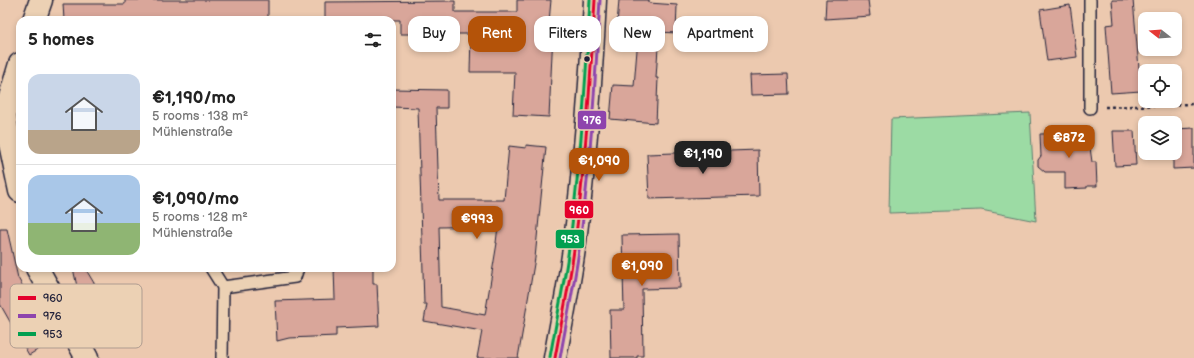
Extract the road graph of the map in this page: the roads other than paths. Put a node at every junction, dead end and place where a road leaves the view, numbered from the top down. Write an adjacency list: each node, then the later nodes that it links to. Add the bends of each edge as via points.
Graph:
1 (41, 0): 4 (street)
2 (596, 0): 16 (street, via 578,212)
3 (1090, 0): 6 (lane)
4 (35, 16)
5 (16, 76): 7 (street, via 5,114)
6 (1090, 108)
7 (16, 172)
8 (39, 272): 11 (street)
9 (214, 272): 12 (lane)
10 (297, 272): 12 (lane, via 295,277)
11 (46, 284)
12 (223, 287): 15 (lane)
13 (81, 348): 14 (street)
14 (87, 358)
15 (222, 358)
16 (555, 358)

